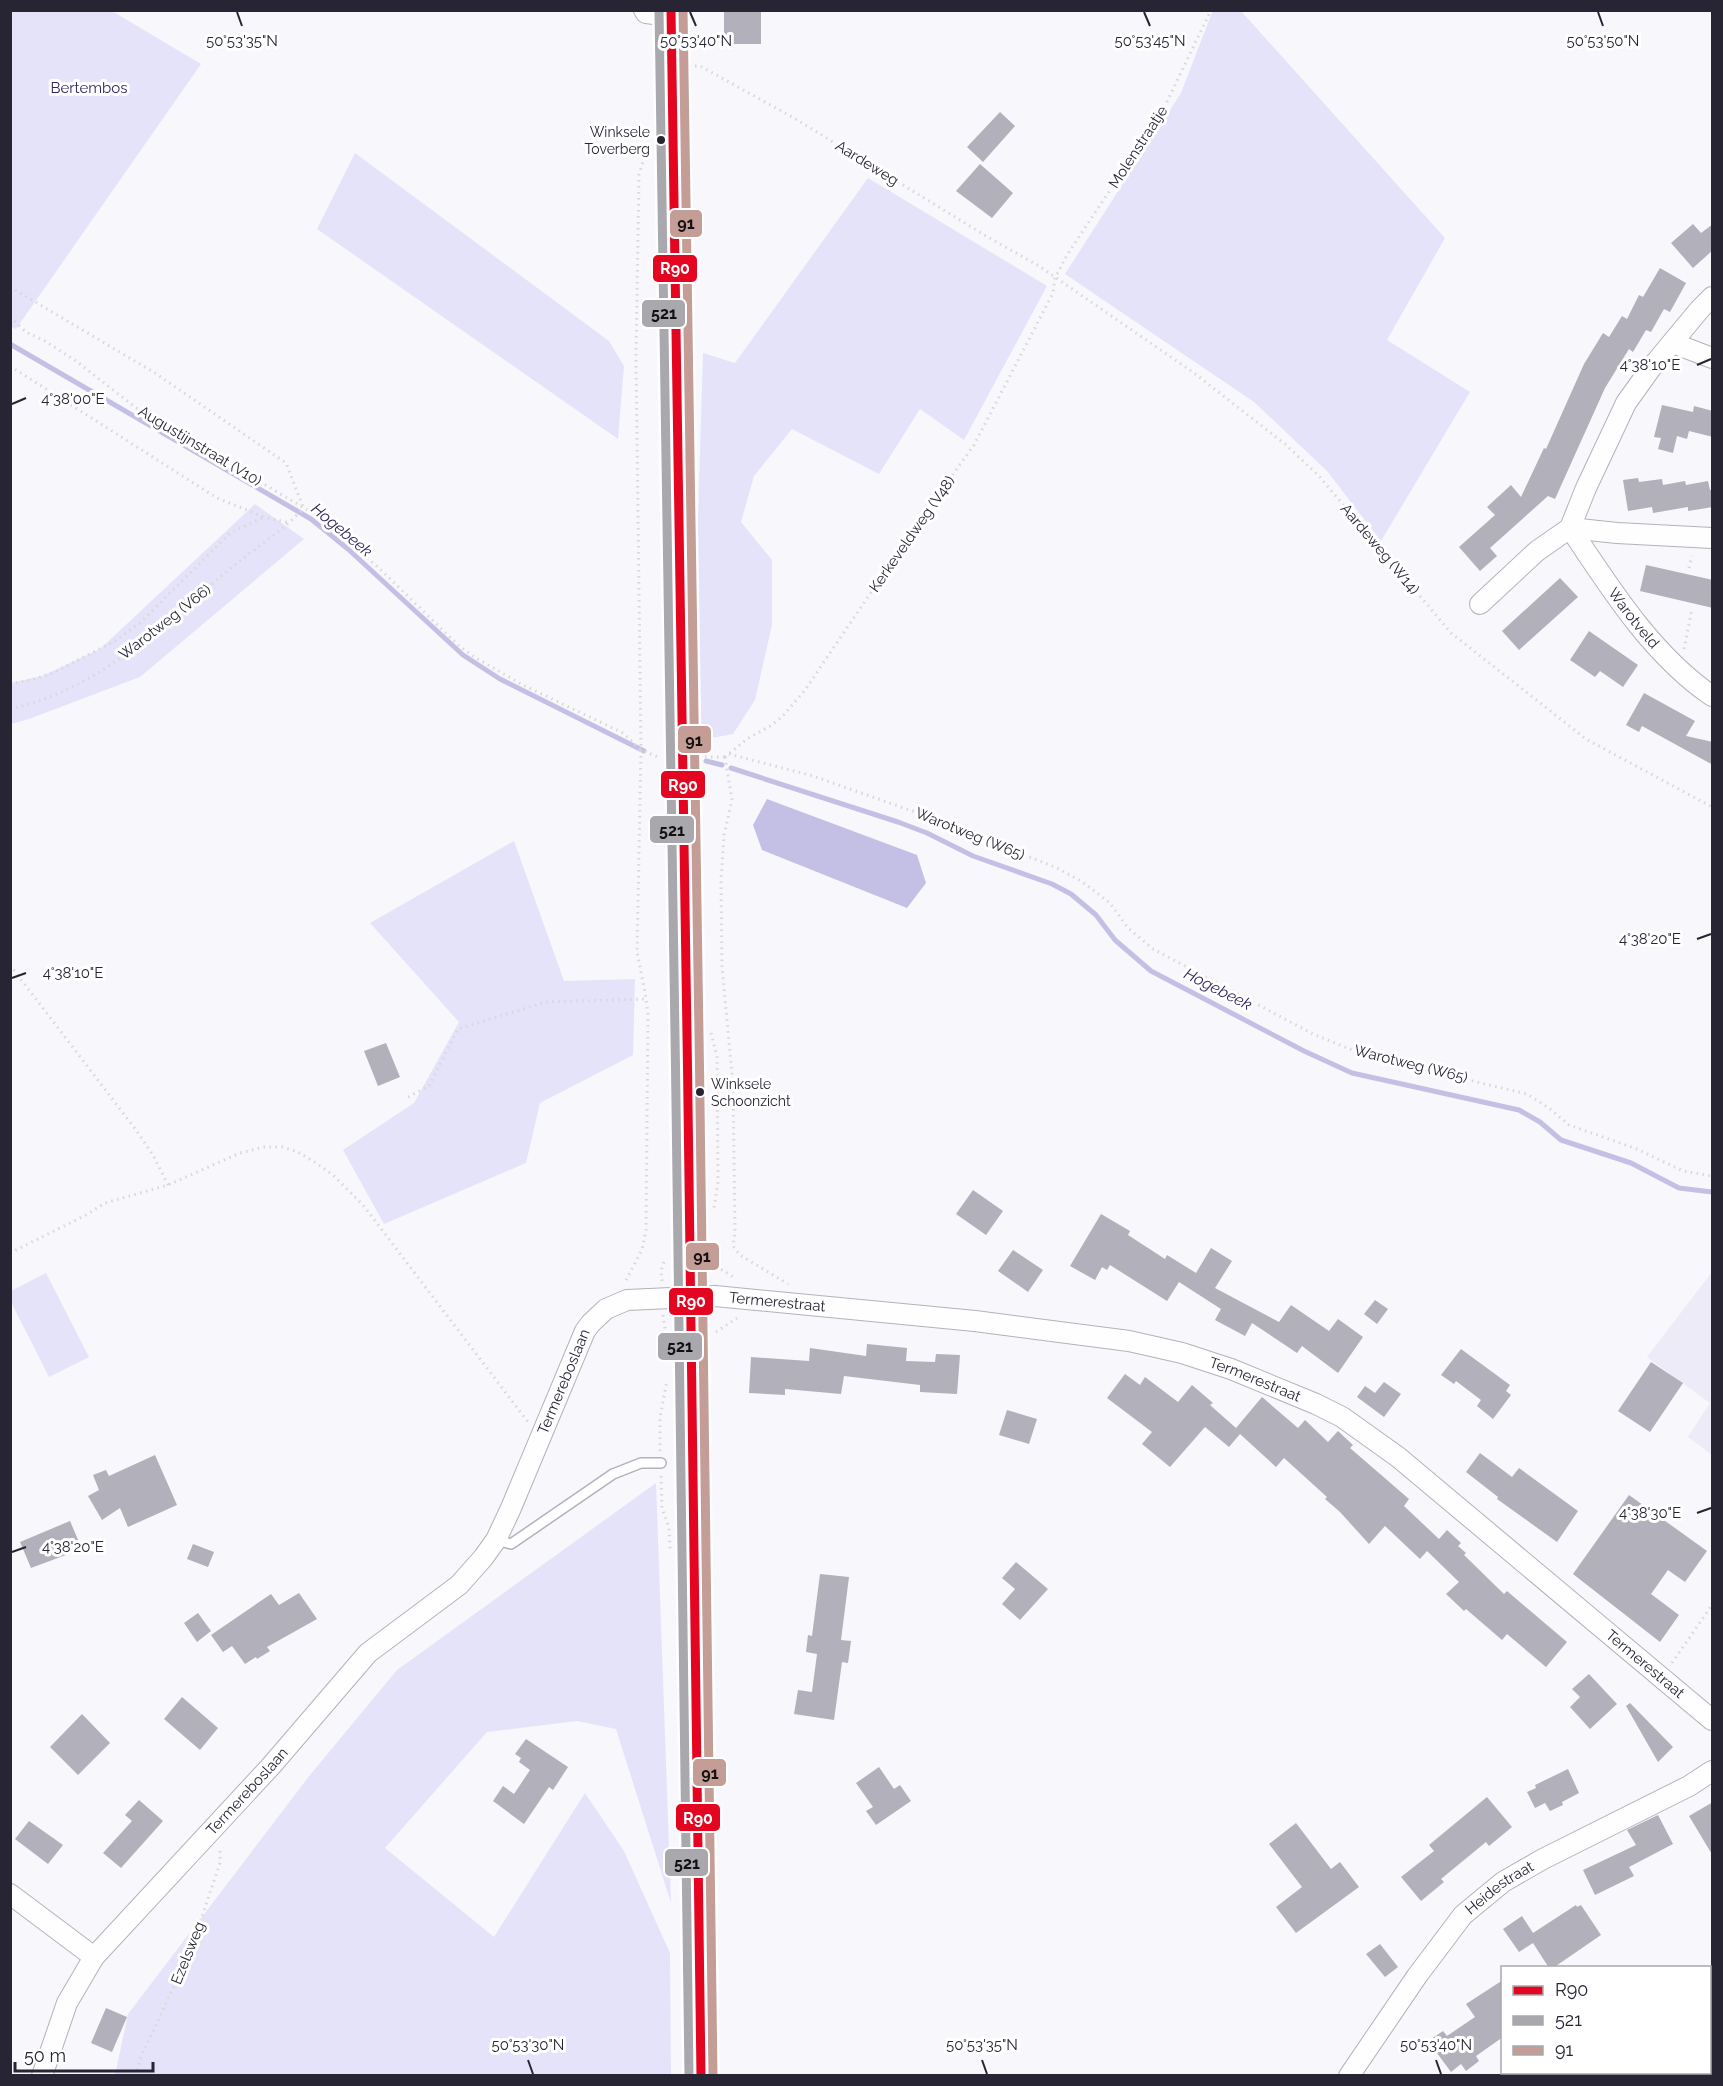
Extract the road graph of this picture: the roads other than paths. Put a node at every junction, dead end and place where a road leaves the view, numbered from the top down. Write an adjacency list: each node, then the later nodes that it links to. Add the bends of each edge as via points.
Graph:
1 (662, 12): 9 (main road, via 672,63)
2 (1713, 297): 3 (street)
3 (1673, 343): 4 (street); 5 (street, via 1626,403)
4 (1713, 358)
5 (1570, 528): 6 (street); 7 (street, via 1537,551); 8 (street, Warotveld, via 1634,620 1690,681)
6 (1713, 538)
7 (1480, 604)
8 (1713, 696)
9 (691, 1297): 11 (street, Termereboslaan, via 627,1300 606,1309 591,1323 579,1342); 12 (street, Termerestraat, via 860,1309 1130,1341 1231,1368 1286,1389 1342,1417 1398,1457); 17 (main road)
10 (661, 1463): 11 (lane, via 641,1463 613,1474 511,1544)
11 (496, 1540): 15 (street, Termereboslaan, via 459,1585 368,1653)
12 (1713, 1720)
13 (1713, 1771): 18 (street, Heidestraat, via 1503,1882 1463,1915)
14 (10, 1894): 15 (street)
15 (94, 1957): 16 (street, Termereboslaan, via 67,2003)
16 (42, 2076)
17 (700, 2076)
18 (1349, 2076)

